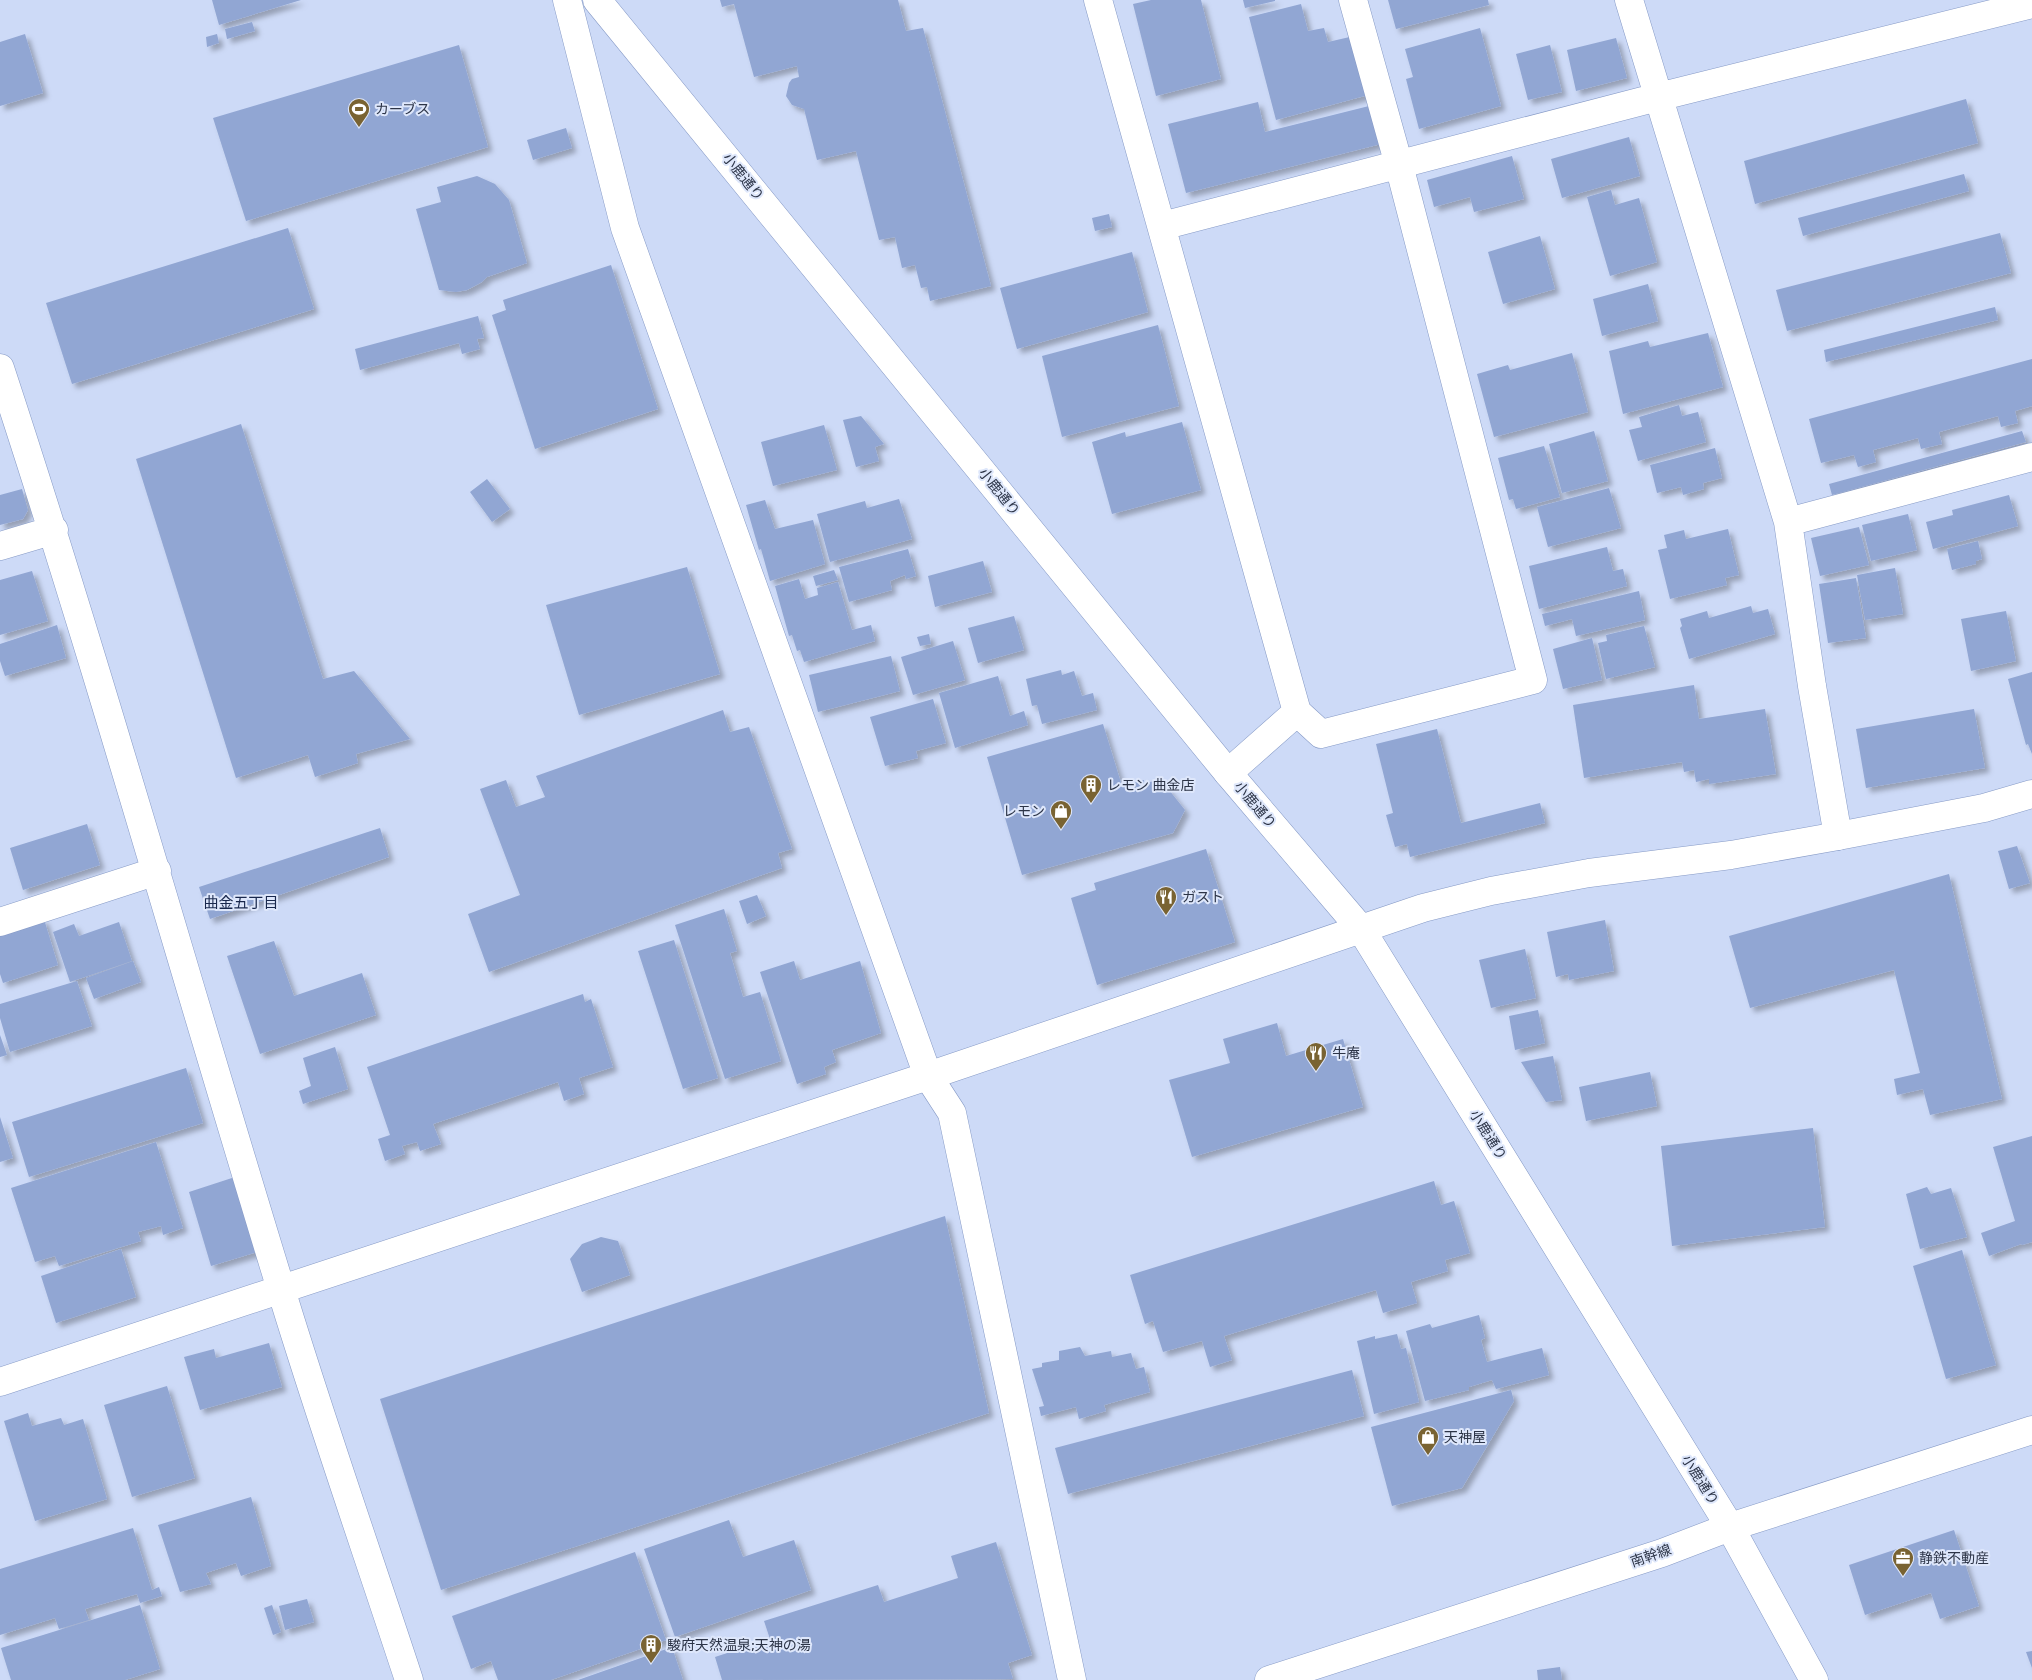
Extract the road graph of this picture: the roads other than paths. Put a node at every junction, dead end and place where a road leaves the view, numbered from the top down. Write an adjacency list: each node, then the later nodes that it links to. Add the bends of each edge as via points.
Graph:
1 (567, 0): 22 (street, via 625,228)
2 (597, 0): 16 (street, 小鹿通り)
3 (1098, 0): 9 (street)
4 (1353, 0): 8 (street)
5 (1629, 0): 7 (street)
6 (2032, 4): 7 (street)
7 (1658, 97): 8 (street); 12 (street)
8 (1398, 165): 9 (street); 15 (street, via 1533,680 1321,734)
9 (1162, 226): 15 (street)
10 (0, 368): 13 (street)
11 (2032, 457): 12 (street)
12 (1788, 522): 18 (street)
13 (54, 530): 14 (street); 19 (street)
14 (0, 546)
15 (1297, 712): 16 (street)
16 (1228, 773): 21 (street, 小鹿通り)
17 (2032, 794): 18 (street, via 1984,808)
18 (1838, 836): 21 (street, via 1731,855 1589,873 1491,892 1423,908)
19 (157, 871): 20 (street); 23 (street)
20 (0, 922)
21 (1361, 929): 22 (street); 26 (street, 小鹿通り)
22 (928, 1076): 23 (street); 28 (street, via 952,1113)
23 (280, 1289): 24 (street); 27 (street)
24 (0, 1382)
25 (2032, 1430): 26 (street, 南幹線)
26 (1730, 1527): 29 (street, 南幹線, via 1653,1556); 30 (street, 小鹿通り)
27 (409, 1680)
28 (1072, 1680)
29 (1269, 1680)
30 (1814, 1680)

